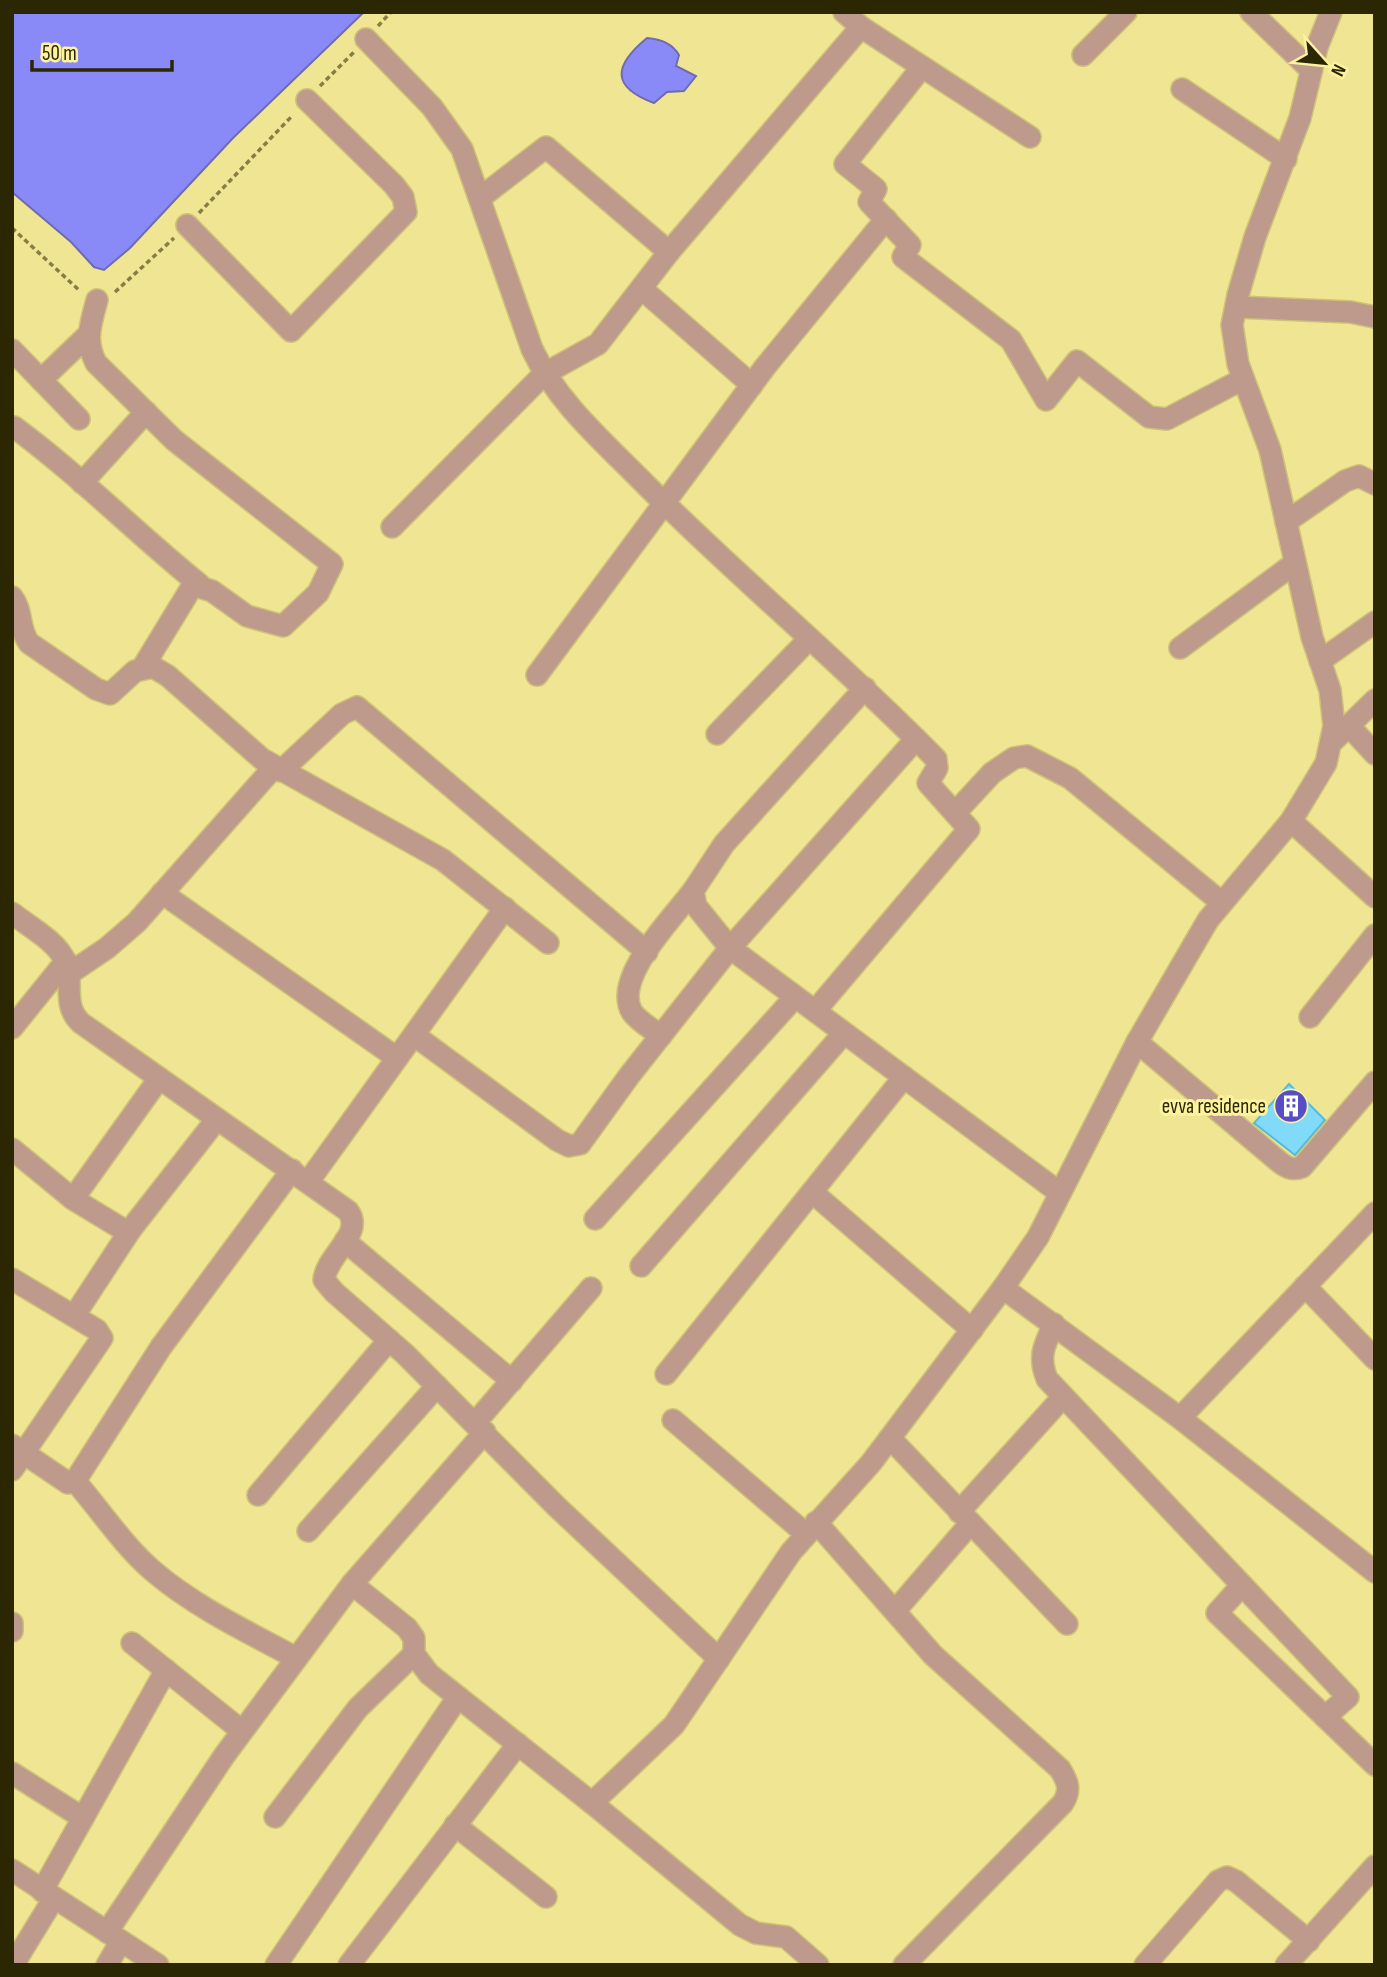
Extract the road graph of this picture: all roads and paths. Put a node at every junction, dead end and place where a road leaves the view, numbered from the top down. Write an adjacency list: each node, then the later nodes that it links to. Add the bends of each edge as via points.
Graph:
1 (391, 12): 7 (path)
2 (844, 12): 6 (street)
3 (1126, 12): 8 (street)
4 (1251, 12): 10 (street)
5 (1331, 12): 10 (street)
6 (861, 27): 9 (street); 19 (street)
7 (366, 39): 12 (path); 15 (street, via 451,132)
8 (1083, 55)
9 (922, 67): 13 (street); 16 (street, via 845,164 876,189 869,202)
10 (1311, 70): 14 (street)
11 (1182, 89): 14 (street)
12 (307, 100): 17 (path); 17 (street, via 394,185 406,212 328,295 291,331)
13 (1030, 137)
14 (1286, 159): 22 (street, via 1255,237)
15 (480, 198): 19 (street, via 546,147); 26 (street)
16 (886, 219): 27 (street, via 910,245 902,257 1011,340 1046,400 1077,361 1149,417 1167,419); 29 (street)
17 (187, 225): 21 (path, via 126,285)
18 (12, 228): 21 (path, via 79,290)
19 (668, 252): 20 (street)
20 (642, 289): 26 (street, via 598,344); 29 (street)
21 (97, 300): 24 (street)
22 (1236, 307): 23 (street); 27 (street, via 1232,326)
23 (1371, 310)
24 (88, 335): 28 (street); 30 (street, via 96,363)
25 (12, 351): 28 (street)
26 (544, 374): 35 (street, via 570,408); 37 (street)
27 (1243, 379): 36 (street, via 1264,430)
28 (41, 380): 31 (street)
29 (752, 385): 35 (street)
30 (146, 412): 33 (street); 39 (street, via 174,440 332,564 318,593 283,626 247,616)
31 (79, 419)
32 (14, 427): 33 (street)
33 (82, 482): 39 (street, via 134,532)
34 (1375, 484): 36 (street, via 1359,476 1345,481)
35 (664, 502): 42 (street); 46 (street)
36 (1286, 522): 38 (street)
37 (392, 527)
38 (1295, 563): 43 (street); 44 (street)
39 (199, 584): 45 (street, via 193,585)
40 (12, 597): 45 (street, via 19,609 21,632 29,643 96,689 110,694)
41 (1375, 622): 44 (street)
42 (809, 639): 47 (street); 50 (street)
43 (1180, 648)
44 (1320, 661): 52 (street, via 1331,700)
45 (143, 667): 54 (street, via 168,676)
46 (537, 675)
47 (865, 688): 51 (street); 57 (street, via 724,844)
48 (1375, 700): 49 (street)
49 (1349, 726): 52 (street); 53 (street)
50 (717, 734)
51 (916, 739): 55 (street, via 938,763 928,783); 65 (street)
52 (1331, 743): 56 (street, via 1319,779)
53 (1375, 754)
54 (278, 769): 58 (street); 61 (street, via 443,860); 66 (street, via 342,714 357,707)
55 (955, 813): 60 (street, via 992,773 1014,758 1027,756 1070,779); 69 (street, via 969,829 967,834)
56 (1291, 821): 59 (street); 60 (street)
57 (694, 891): 65 (street, via 696,906); 66 (street)
58 (162, 893): 67 (street, via 124,934); 76 (street)
59 (1375, 898)
60 (1221, 902): 75 (street)
61 (505, 908): 64 (street); 73 (street)
62 (12, 914): 67 (street, via 51,944)
63 (1375, 935): 70 (street)
64 (548, 943)
65 (730, 948): 68 (street); 74 (street)
66 (647, 952): 74 (street, via 628,982 627,1001 633,1014)
67 (66, 968): 71 (street); 78 (street, via 72,1014)
68 (795, 997): 69 (street); 87 (street)
69 (815, 1011): 72 (street)
70 (1310, 1017)
71 (12, 1028)
72 (844, 1033): 77 (street); 90 (street)
73 (414, 1035): 74 (street, via 569,1146 580,1144 590,1134); 76 (street)
74 (661, 1036)
75 (1137, 1042): 79 (street, via 1277,1160 1296,1169); 84 (street)
76 (397, 1058): 82 (street)
77 (904, 1077): 83 (street); 84 (street)
78 (158, 1080): 80 (street); 85 (street)
79 (1375, 1082)
80 (217, 1119): 82 (street); 88 (street)
81 (12, 1149): 85 (street)
82 (300, 1176): 89 (street, via 354,1219); 109 (street, via 161,1347)
83 (812, 1192): 97 (street); 100 (street)
84 (1060, 1193): 94 (street, via 1038,1237)
85 (73, 1199): 88 (street, via 124,1230)
86 (1375, 1213): 92 (street)
87 (594, 1219)
88 (131, 1229): 95 (street)
89 (345, 1241): 98 (street, via 325,1268 324,1280); 101 (street)
90 (641, 1266)
91 (12, 1279): 95 (street)
92 (1305, 1286): 99 (street); 104 (street)
93 (591, 1288): 101 (street)
94 (1003, 1288): 96 (street); 97 (street)
95 (74, 1316): 108 (street, via 102,1338)
96 (1054, 1324): 103 (street, via 1041,1351 1041,1365); 104 (street)
97 (972, 1330): 107 (street)
98 (389, 1340): 102 (street); 110 (street)
99 (1375, 1359)
100 (666, 1374)
101 (512, 1381): 106 (street)
102 (437, 1386): 106 (street); 113 (street)
103 (1062, 1398): 111 (street); 116 (street)
104 (1180, 1418): 114 (street)
105 (673, 1420): 112 (street)
106 (480, 1428): 115 (street); 124 (street, via 556,1506)
107 (890, 1438): 111 (street); 112 (street)
108 (16, 1456): 109 (street, via 68,1483)
109 (75, 1481): 123 (street, via 154,1572 211,1611)
110 (258, 1495)
111 (965, 1518): 117 (street); 119 (street)
112 (811, 1528): 117 (street); 124 (street)
113 (308, 1531)
114 (1375, 1572)
115 (352, 1584): 122 (street, via 407,1628 414,1638); 123 (street)
116 (1242, 1585): 127 (street, via 1348,1697); 127 (street, via 1217,1613)
117 (895, 1611): 148 (street, via 933,1655 1060,1769 1068,1782 1068,1794)
118 (12, 1623): 120 (street)
119 (1067, 1624)
120 (12, 1631)
121 (132, 1643): 125 (street)
122 (414, 1654): 126 (street, via 429,1674); 133 (street, via 358,1708)
123 (296, 1658): 128 (street)
124 (719, 1658): 132 (street, via 674,1724)
125 (166, 1670): 128 (street); 134 (street)
126 (458, 1697): 129 (street); 145 (street)
127 (1325, 1717): 130 (street)
128 (242, 1731): 140 (street)
129 (518, 1744): 132 (street); 135 (street)
130 (1375, 1765)
131 (12, 1773): 134 (street)
132 (592, 1803): 147 (street, via 740,1924 756,1933 786,1937)
133 (275, 1817)
134 (83, 1818): 138 (street)
135 (455, 1825): 139 (street); 146 (street)
136 (1375, 1866): 141 (street)
137 (12, 1870): 138 (street)
138 (48, 1895): 140 (street); 142 (street)
139 (546, 1897)
140 (114, 1936): 143 (street); 144 (street)
141 (1309, 1941): 149 (street, via 1227,1877 1218,1881); 150 (street)
142 (13, 1965)
143 (107, 1965)
144 (158, 1965)
145 (276, 1965)
146 (349, 1965)
147 (818, 1965)
148 (904, 1965)
149 (1145, 1965)
150 (1286, 1965)

